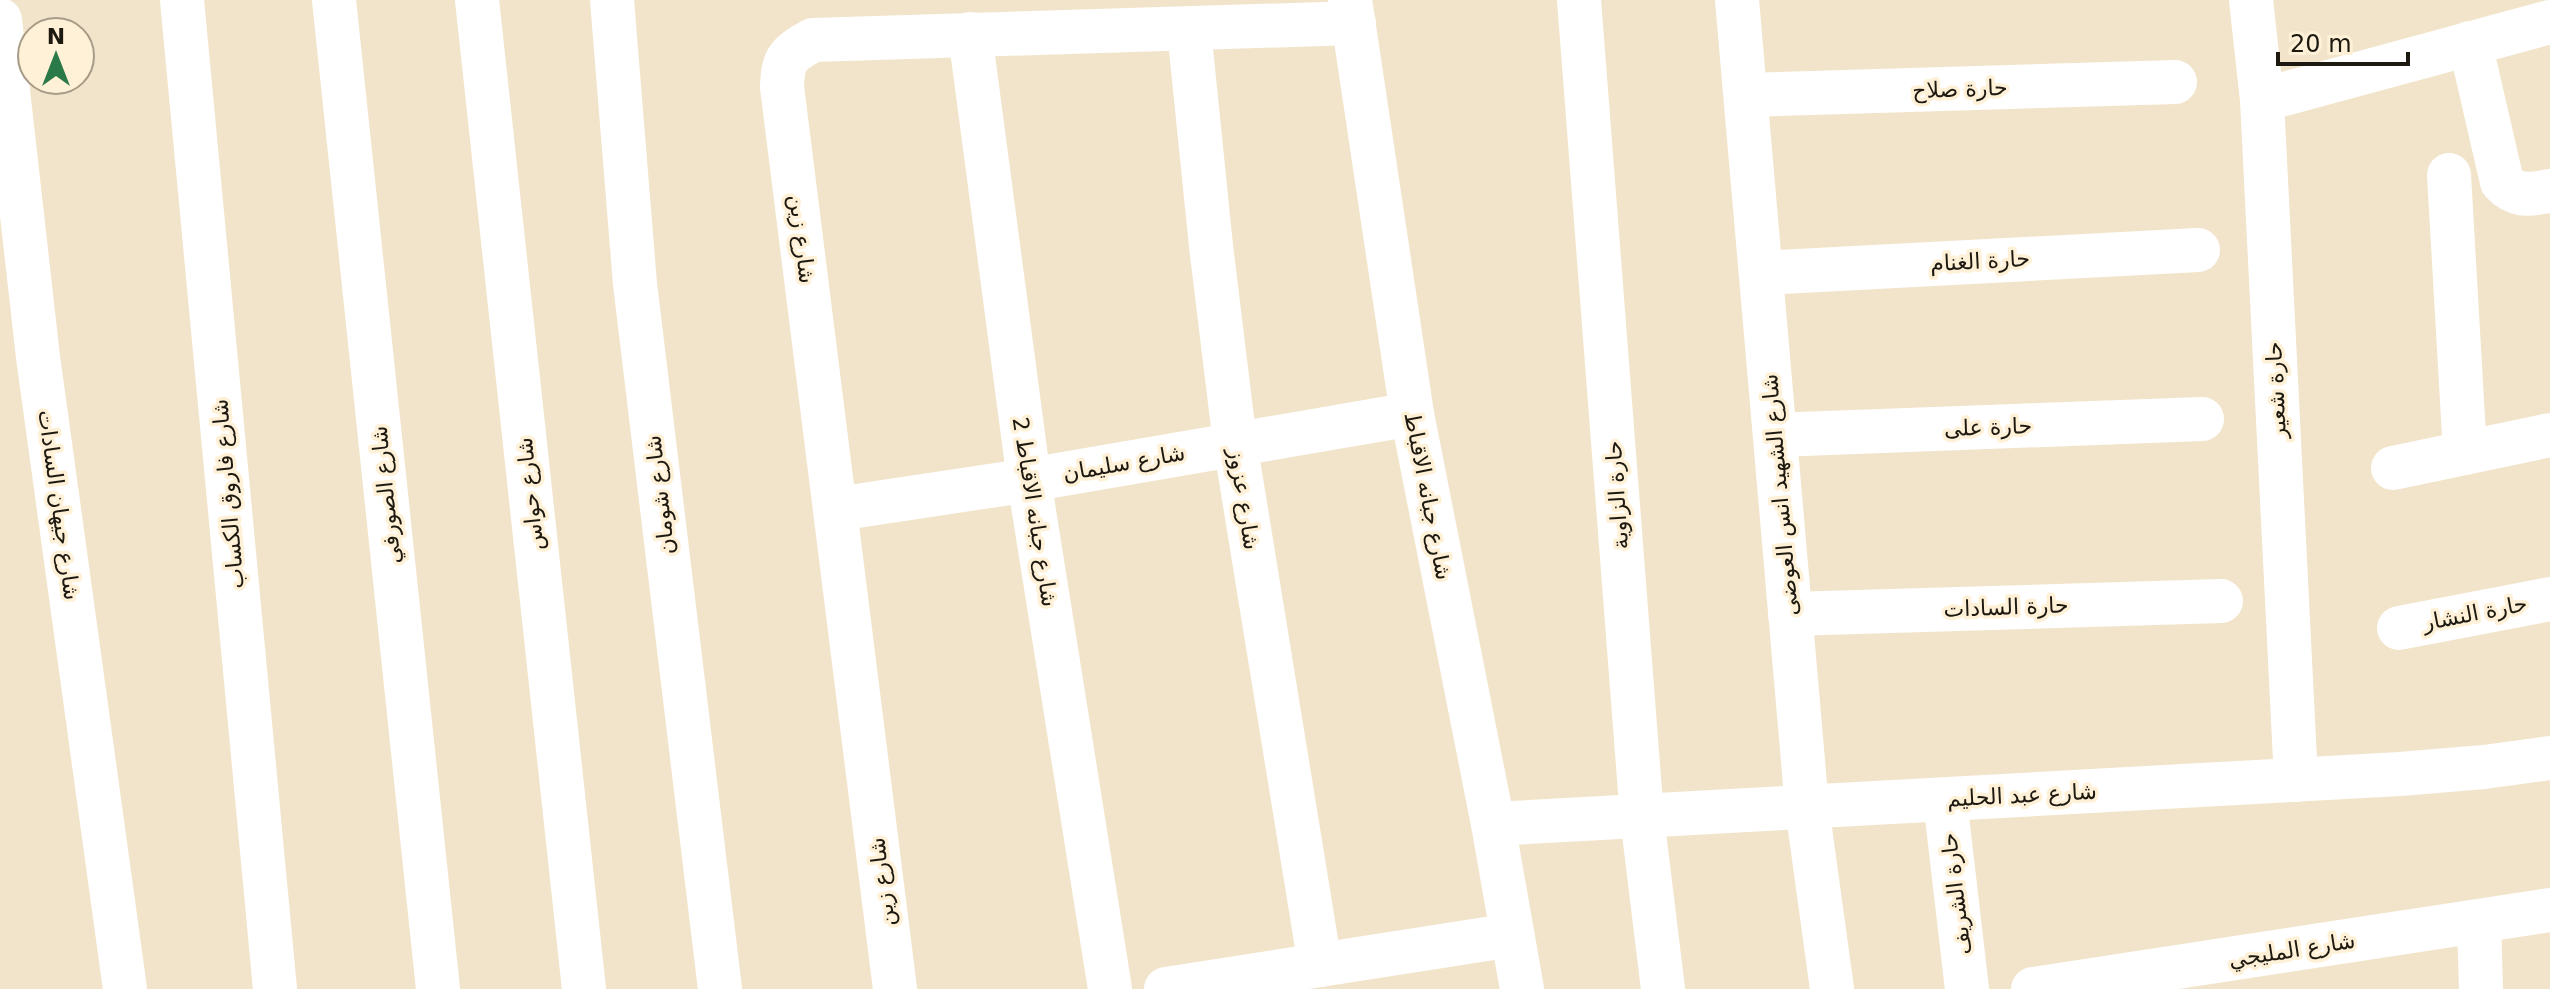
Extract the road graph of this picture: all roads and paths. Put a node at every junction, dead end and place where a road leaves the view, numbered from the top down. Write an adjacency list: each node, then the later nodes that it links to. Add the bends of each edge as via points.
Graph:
1 (182, 0): 46 (street, شارع فاروق الكساب)
2 (334, 0): 47 (street, شارع الصورفي)
3 (477, 0): 48 (street, شارع حواس)
4 (612, 0): 49 (street, شارع شومان, via 635,284)
5 (1579, 0): 38 (street, حارة الزاوية)
6 (1737, 0): 15 (street, شارع الشهيد انس العوضى)
7 (2251, 0): 16 (street, حارة شعير)
8 (1352, 12): 11 (street, شارع زين); 21 (street, شارع جبانه الاقباط)
9 (0, 20): 45 (street, شارع جيهان السادات, via 38,357)
10 (2550, 22): 13 (street)
11 (1189, 30): 12 (street, شارع زين); 25 (street, شارع عزوز)
12 (970, 34): 28 (street, شارع جبانه الاقباط 2); 29 (street, شارع زين, via 813,40 792,51 783,66)
13 (2470, 43): 16 (street); 18 (street, via 2502,182 2524,195)
14 (2175, 82): 15 (street, حارة صلاح)
15 (1746, 95): 20 (street, شارع الشهيد انس العوضى)
16 (2262, 100): 35 (street, حارة شعير)
17 (2449, 175): 26 (street)
18 (2550, 191)
19 (2198, 250): 20 (street, حارة الغنام)
20 (1761, 273): 23 (street, شارع الشهيد انس العوضى)
21 (1412, 414): 25 (street, شارع سليمان); 39 (street, شارع جبانه الاقباط)
22 (2202, 419): 23 (street, حارة على)
23 (1775, 435): 32 (street, شارع الشهيد انس العوضى)
24 (2550, 435): 26 (street)
25 (1235, 443): 28 (street, شارع سليمان); 43 (street, شارع عزوز)
26 (2465, 453): 27 (street)
27 (2393, 468)
28 (1029, 480): 29 (street, شارع سليمان); 51 (street, شارع جبانه الاقباط 2)
29 (837, 509): 50 (street, شارع زين)
30 (2550, 599): 33 (street, حارة النشار)
31 (2221, 601): 32 (street, حارة السادات)
32 (1790, 614): 37 (street, شارع الشهيد انس العوضى)
33 (2399, 628)
34 (2550, 758): 35 (street, شارع عبد الحليم)
35 (2296, 780): 36 (street, شارع عبد الحليم)
36 (1945, 800): 37 (street, شارع عبد الحليم); 56 (street, حارة الشريف)
37 (1807, 807): 38 (street, شارع عبد الحليم); 55 (street, شارع الشهيد انس العوضى)
38 (1642, 817): 39 (street, شارع عبد الحليم); 54 (street, حارة الزاوية)
39 (1493, 824): 42 (street, شارع جبانه الاقباط)
40 (2550, 910): 41 (street, شارع المليجي)
41 (2479, 922): 44 (street, شارع المليجي); 58 (street)
42 (1512, 935): 43 (street); 53 (street, شارع جبانه الاقباط)
43 (1315, 973): 52 (street)
44 (2139, 981): 57 (street, شارع المليجي)
45 (125, 989)
46 (275, 989)
47 (438, 989)
48 (584, 989)
49 (720, 989)
50 (895, 989)
51 (1110, 989)
52 (1166, 989)
53 (1522, 989)
54 (1663, 989)
55 (1832, 989)
56 (1967, 989)
57 (2033, 989)
58 (2481, 989)

